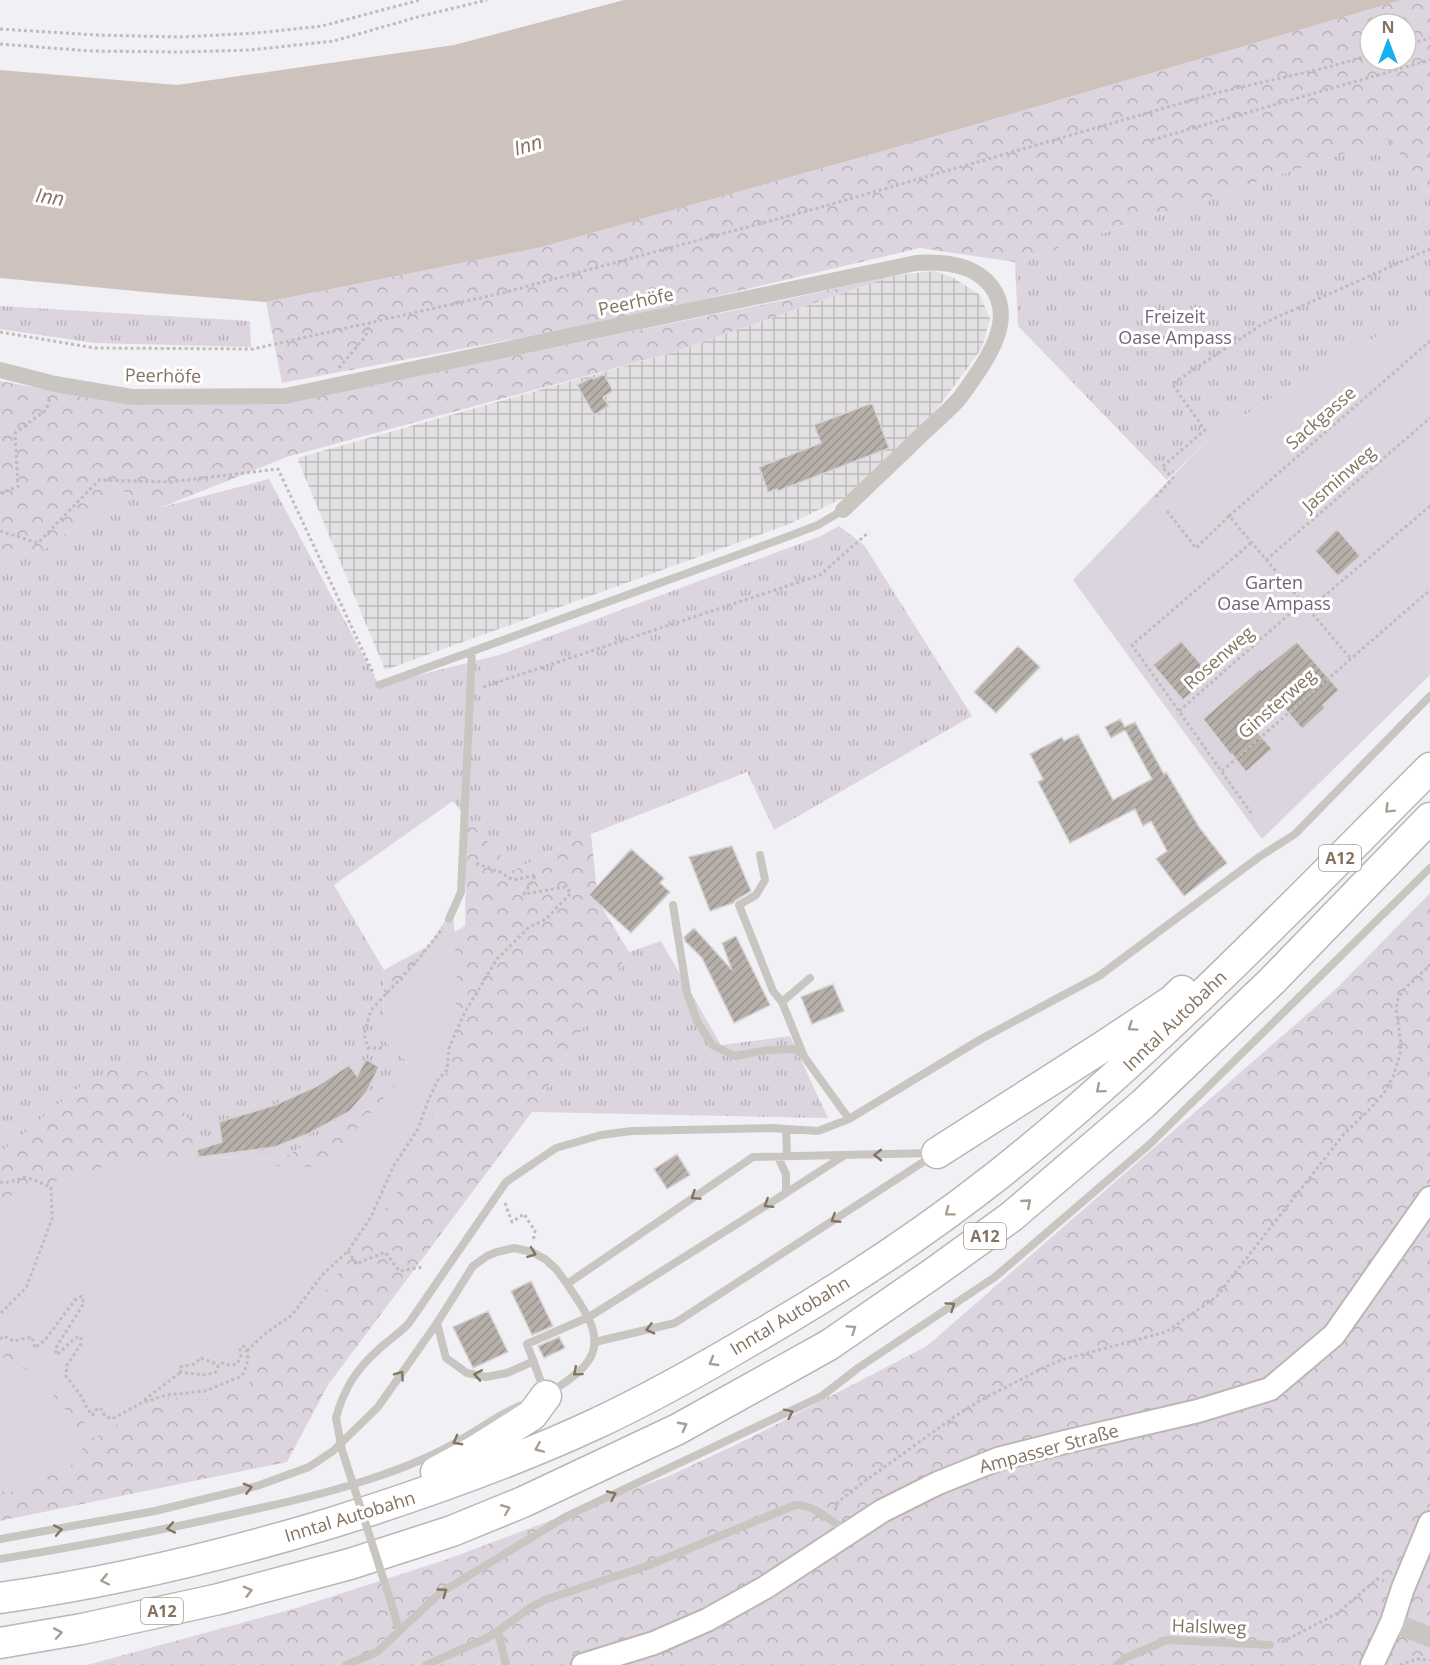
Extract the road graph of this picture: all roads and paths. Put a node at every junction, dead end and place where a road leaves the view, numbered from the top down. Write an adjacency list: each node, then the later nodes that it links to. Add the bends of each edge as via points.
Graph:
1 (420, 0): 3 (path, via 322,26 258,33 96,36)
2 (487, 0): 4 (path, via 334,41 250,50 101,51)
3 (0, 29)
4 (0, 44)
5 (1358, 59): 9 (path, via 1220,92 502,293)
6 (1430, 60): 7 (path)
7 (1152, 140)
8 (1430, 249): 17 (path, via 1264,323 1172,384 1205,430 1162,467 1173,478)
9 (370, 323): 10 (path, via 253,349 94,348); 14 (path, via 365,337)
10 (0, 332)
11 (1430, 344): 21 (path, Sackgasse)
12 (0, 370): 13 (street, Peerhöfe)
13 (55, 384): 14 (street, Peerhöfe, via 132,397 285,396); 16 (path, via 46,410 15,433 18,487)
14 (322, 388): 19 (street, Peerhöfe, via 916,263 935,261 978,274 994,290 999,305 998,337 991,354 959,399)
15 (1430, 418): 25 (path, Jasminweg)
16 (0, 493)
17 (1156, 497)
18 (1430, 506): 28 (path)
19 (843, 510): 29 (lane, via 792,535)
20 (1167, 512): 21 (path, Sackgasse, via 1196,549)
21 (1229, 516): 24 (path)
22 (0, 531): 31 (path, via 38,543 99,480 170,482 278,469)
23 (868, 532): 32 (path, via 820,575)
24 (1251, 543): 25 (path); 34 (path, via 1132,645)
25 (1266, 560): 27 (path)
26 (1430, 590): 30 (path, Ginsterweg)
27 (1303, 602): 28 (path); 34 (path, Rosenweg)
28 (1310, 609): 30 (path)
29 (472, 651): 31 (lane); 32 (lane)
30 (1350, 658): 36 (path, Ginsterweg)
31 (379, 685)
32 (470, 692): 40 (lane)
33 (1430, 696): 50 (lane, via 1295,834 1099,976 981,1039)
34 (1179, 711): 36 (path)
35 (1430, 768): 44 (highway, Inntal Autobahn / A12, one-way to 44)
36 (1222, 771): 37 (path)
37 (1251, 813)
38 (1430, 818): 85 (highway, Inntal Autobahn / A12, one-way to 38, via 219,1599 350,1564 452,1531 678,1429 829,1345 1011,1217 1143,1104 1272,981)
39 (760, 855): 47 (lane, via 765,880 756,895 739,905 773,991)
40 (462, 858): 43 (lane, via 462,892); 59 (path, via 513,880 536,875 524,894 565,887 571,892 497,960 465,1012 449,1048 447,1070 438,1080 418,1129 393,1167 371,1217)
41 (1430, 868): 82 (lane, one-way to 41, via 440,1593 567,1516 822,1396 994,1277 1150,1144)
42 (673, 905): 49 (lane, via 687,993 697,1021 712,1045 735,1056 795,1049)
43 (449, 919): 48 (path, via 417,962 371,1010 364,1034 368,1048)
44 (1250, 949): 52 (highway, one-way to 52, via 1216,962 1173,1000); 74 (highway, Inntal Autobahn / A12, one-way to 74, via 1124,1069 997,1176 915,1238 820,1300 663,1391 592,1426)
45 (1430, 965): 76 (path, via 1398,999 1400,1055 1384,1093 1344,1134 1216,1297 1166,1332 1061,1360 981,1400 838,1502)
46 (810, 978): 47 (lane)
47 (782, 1002): 49 (lane)
48 (382, 1048)
49 (803, 1055): 50 (lane)
50 (849, 1119): 51 (lane, via 818,1131)
51 (786, 1129): 54 (lane); 56 (lane, via 632,1131 601,1136 556,1148)
52 (937, 1153): 53 (lane, one-way to 53); 67 (lane, one-way to 67, via 675,1323)
53 (846, 1155): 54 (lane); 57 (lane)
54 (782, 1156): 57 (lane); 62 (lane, one-way to 62, via 753,1157)
55 (0, 1182): 63 (path, via 26,1177 51,1187 52,1219 26,1288)
56 (500, 1190): 60 (path, via 512,1222 524,1214 535,1231); 82 (lane, bridge, via 409,1323 359,1368 347,1386 336,1418 342,1450)
57 (786, 1193): 64 (lane, one-way to 64)
58 (1430, 1198): 76 (main road, Ampasser Straße, via 1335,1335 1270,1389 1198,1411 998,1459)
59 (348, 1251): 61 (path, via 356,1264 385,1252 399,1271); 68 (path, via 322,1275 292,1315)
60 (532, 1252): 62 (lane); 65 (lane, one-way to 60, via 473,1266 497,1252 514,1248)
61 (423, 1267)
62 (567, 1284): 64 (lane)
63 (0, 1314)
64 (589, 1317): 67 (lane); 69 (lane, via 527,1344)
65 (437, 1323): 69 (lane, one-way to 65, via 486,1377 467,1373 446,1358); 77 (lane, one-way to 65, via 155,1511 257,1486 309,1467 333,1451 378,1407)
66 (0, 1339): 73 (path, via 32,1337 35,1348 82,1296 84,1303 55,1349 57,1355 81,1337 81,1344 67,1365 66,1376 93,1415 97,1408 112,1419)
67 (595, 1342): 72 (lane, one-way to 72, via 588,1363)
68 (248, 1351): 70 (path, via 244,1346 240,1348 237,1364); 73 (path, via 248,1364 242,1376 205,1390)
69 (534, 1361): 72 (lane)
70 (218, 1366): 71 (path, via 215,1373 203,1375); 71 (path, via 201,1358 180,1367)
71 (181, 1372): 73 (path)
72 (546, 1396): 74 (highway, via 532,1415 423,1478); 78 (lane, one-way to 78, via 514,1407 461,1440 372,1479 218,1518)
73 (141, 1403)
74 (390, 1505): 80 (highway, Inntal Autobahn / A12, one-way to 80, via 183,1563 70,1588)
75 (1430, 1523): 79 (main road)
76 (841, 1527): 83 (lane, via 810,1507 795,1505 647,1566 547,1599); 91 (main road, Ampasser Straße, via 766,1587 707,1620 654,1643)
77 (0, 1539)
78 (0, 1559)
79 (1403, 1588): 81 (main road); 86 (path, via 1377,1579 1338,1613 1287,1641)
80 (0, 1598)
81 (1392, 1622): 84 (street); 93 (main road)
82 (399, 1631): 88 (lane, via 376,1652)
83 (498, 1631): 89 (lane); 90 (lane)
84 (1430, 1637)
85 (0, 1643)
86 (1270, 1645): 92 (lane, Halslweg, via 1167,1640)
87 (1430, 1660): 94 (path, via 1417,1659)
88 (346, 1665)
89 (426, 1665)
90 (506, 1665)
91 (583, 1665)
92 (1117, 1665)
93 (1372, 1665)
94 (1400, 1665)

